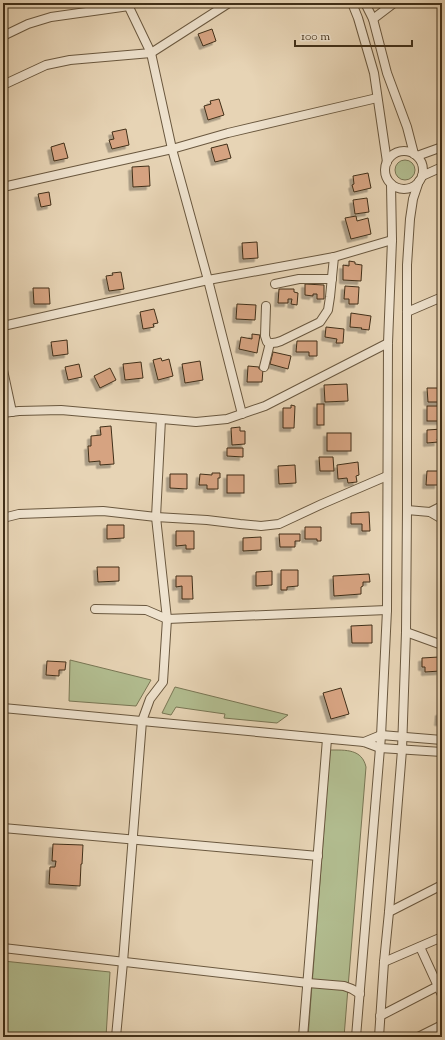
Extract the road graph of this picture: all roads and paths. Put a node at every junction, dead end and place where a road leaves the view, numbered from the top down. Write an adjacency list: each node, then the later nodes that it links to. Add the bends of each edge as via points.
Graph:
1 (229, 3): 8 (street)
2 (352, 3): 10 (street, via 374,73)
3 (365, 3): 6 (street)
4 (394, 3): 6 (street)
5 (130, 4): 7 (street, via 51,17); 8 (street)
6 (373, 19): 13 (street)
7 (3, 36)
8 (151, 53): 9 (street, via 70,60 46,65); 12 (street)
9 (3, 86)
10 (377, 98): 12 (street); 14 (street)
11 (442, 147): 13 (street)
12 (172, 149): 18 (street); 22 (street)
13 (416, 155): 14 (street, via 402,151 391,156); 16 (street, via 422,163)
14 (387, 162): 17 (street, via 385,168)
15 (442, 167): 16 (street)
16 (421, 178): 17 (street, via 409,188); 26 (street, via 413,199 410,219)
17 (391, 184): 19 (street)
18 (3, 187)
19 (392, 240): 20 (street); 29 (street)
20 (334, 257): 21 (street); 22 (street)
21 (332, 278): 23 (street, via 299,279); 28 (street, via 328,310 320,322 276,344)
22 (208, 280): 27 (street); 34 (street)
23 (275, 284)
24 (442, 297): 26 (street)
25 (266, 306): 28 (street, via 265,336)
26 (407, 312): 38 (street)
27 (3, 326)
28 (270, 343): 30 (street)
29 (388, 343): 34 (street, via 265,406); 36 (street)
30 (264, 367)
31 (3, 370): 32 (street)
32 (12, 412): 33 (street); 35 (street, via 61,410)
33 (3, 413)
34 (242, 414): 35 (street, via 227,419 196,422)
35 (161, 419): 40 (street)
36 (387, 476): 40 (street, via 279,524 261,526); 44 (street)
37 (442, 506): 39 (street)
38 (407, 510): 39 (street); 46 (street)
39 (430, 512): 42 (street)
40 (156, 517): 41 (street, via 103,511 19,514); 45 (street)
41 (3, 518)
42 (442, 519)
43 (95, 609): 45 (street, via 146,610)
44 (387, 610): 45 (street); 50 (street)
45 (167, 619): 49 (street, via 163,682 150,699)
46 (406, 632): 47 (street); 51 (street)
47 (442, 645)
48 (3, 708): 49 (street)
49 (142, 721): 52 (street); 59 (street)
50 (381, 735): 51 (street); 54 (street); 55 (street)
51 (402, 737): 53 (street); 56 (street)
52 (327, 738): 54 (street); 60 (street)
53 (442, 740)
54 (364, 742): 55 (street)
55 (380, 748): 56 (street); 70 (street)
56 (402, 750): 57 (street); 62 (street)
57 (442, 752)
58 (3, 828): 59 (street)
59 (133, 840): 60 (street); 66 (street)
60 (318, 856): 68 (street)
61 (442, 885): 62 (street)
62 (389, 912): 67 (street)
63 (442, 937): 64 (street)
64 (420, 947): 67 (street); 69 (street)
65 (3, 948): 66 (street)
66 (123, 962): 68 (street); 74 (street)
67 (384, 962): 72 (street)
68 (308, 983): 70 (street, via 344,986); 75 (street)
69 (438, 986): 71 (street); 72 (street)
70 (360, 994): 76 (street)
71 (442, 995)
72 (380, 1016): 77 (street)
73 (442, 1026): 78 (street)
74 (116, 1037)
75 (303, 1037)
76 (356, 1037)
77 (380, 1037)
78 (418, 1037)

